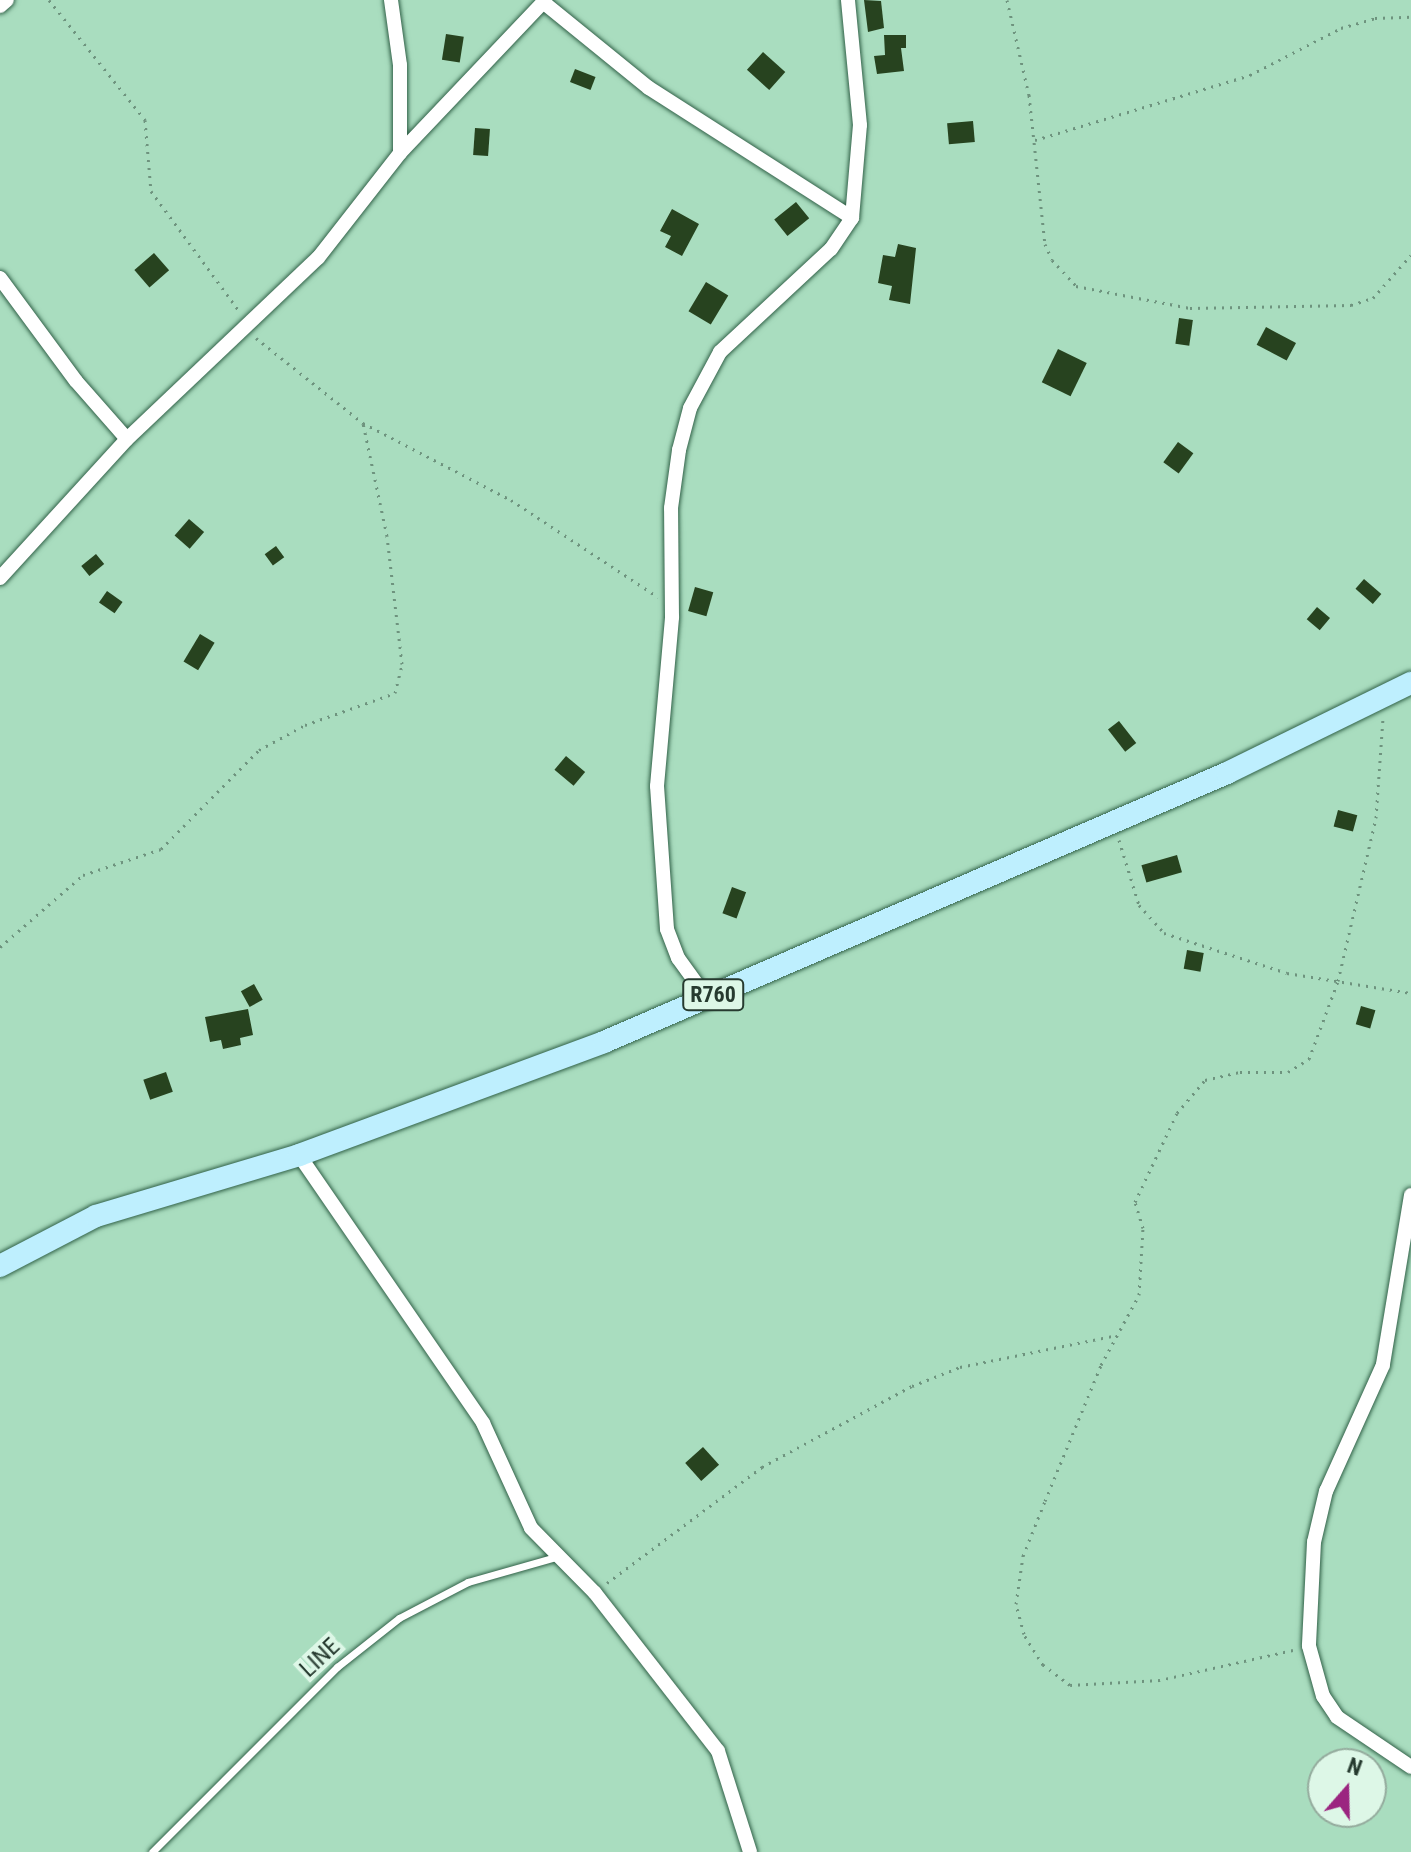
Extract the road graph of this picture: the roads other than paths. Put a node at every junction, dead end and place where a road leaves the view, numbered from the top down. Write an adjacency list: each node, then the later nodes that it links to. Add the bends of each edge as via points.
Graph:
1 (7, 0): 5 (street)
2 (391, 0): 6 (street, via 400,65)
3 (848, 0): 7 (street, via 860,125)
4 (544, 1): 6 (street); 7 (street, via 649,88)
5 (0, 6)
6 (400, 153): 9 (street, via 318,258)
7 (852, 218): 12 (street, via 831,249 738,331 703,380 679,450 671,508 671,606 657,786 664,913 671,946)
8 (0, 278): 9 (street, via 76,381)
9 (127, 439): 10 (street)
10 (0, 578)
11 (1411, 683): 12 (main road, R760, via 1115,821)
12 (707, 998): 13 (main road, R760)
13 (299, 1155): 15 (main road, R760, via 96,1216); 16 (street, via 483,1423 531,1528)
14 (1411, 1195): 17 (street, via 1383,1365 1326,1491 1317,1529 1309,1646 1323,1696 1337,1717)
15 (0, 1266)
16 (556, 1557): 18 (lane, LINE, via 468,1582 399,1618 337,1667); 19 (street, via 595,1593 718,1751)
17 (1411, 1767)
18 (152, 1852)
19 (750, 1852)

